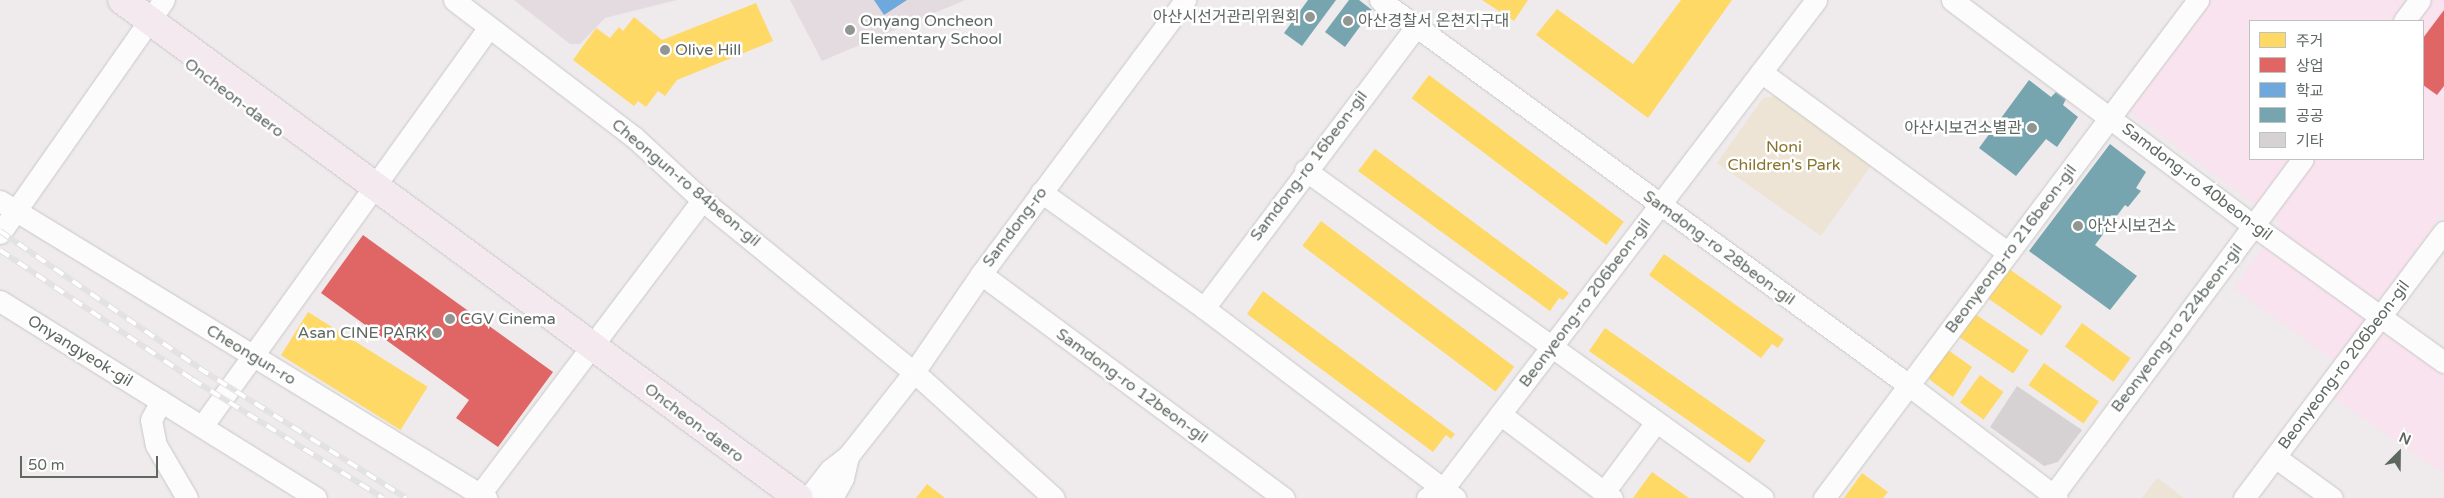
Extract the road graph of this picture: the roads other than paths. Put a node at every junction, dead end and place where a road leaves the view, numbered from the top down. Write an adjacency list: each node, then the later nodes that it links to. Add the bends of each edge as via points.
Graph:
1 (101, 0): 10 (main road, Oncheon-daero)
2 (122, 0): 10 (main road, Oncheon-daero)
3 (454, 0): 12 (street, Cheongun-ro 84beon-gil)
4 (1185, 0): 19 (street, Samdong-ro)
5 (1380, 0): 13 (street, Samdong-ro 28beon-gil)
6 (1816, 0): 14 (street, Beonyeong-ro 206beon-gil)
7 (1952, 0): 15 (street, Samdong-ro 40beon-gil)
8 (2198, 0): 15 (street, Beonyeong-ro 216beon-gil)
9 (2420, 0): 11 (street)
10 (151, 16): 18 (main road, Oncheon-daero); 22 (street)
11 (2405, 20)
12 (489, 27): 18 (street); 20 (street, Cheongun-ro 84beon-gil, via 634,136)
13 (1416, 27): 17 (street, Samdong-ro 16beon-gil); 21 (street, Samdong-ro 28beon-gil)
14 (1761, 72): 21 (street, Beonyeong-ro 206beon-gil); 26 (street)
15 (2110, 117): 23 (street, Samdong-ro 40beon-gil); 26 (street, Beonyeong-ro 216beon-gil)
16 (2301, 160): 23 (street, Beonyeong-ro 224beon-gil)
17 (1305, 170): 29 (street, Samdong-ro 16beon-gil); 31 (street)
18 (370, 192): 32 (main road, Oncheon-daero); 33 (street)
19 (1041, 192): 27 (street, Samdong-ro); 29 (street)
20 (702, 200): 32 (street); 35 (street, Cheongun-ro 84beon-gil)
21 (1660, 205): 31 (street, Beonyeong-ro 206beon-gil); 36 (street, Samdong-ro 28beon-gil)
22 (8, 207): 25 (street); 33 (street, Cheongun-ro)
23 (2254, 225): 30 (street, Samdong-ro 40beon-gil); 46 (street, Beonyeong-ro 224beon-gil)
24 (2444, 232): 30 (street, Beonyeong-ro 206beon-gil)
25 (0, 233)
26 (2008, 253): 36 (street, Beonyeong-ro 216beon-gil)
27 (981, 274): 35 (street, Samdong-ro); 54 (street, Samdong-ro 12beon-gil)
28 (0, 301): 37 (street, Onyangyeok-gil)
29 (1204, 308): 43 (street)
30 (2381, 315): 34 (street, Samdong-ro 40beon-gil); 42 (street, Beonyeong-ro 206beon-gil)
31 (1551, 346): 38 (street, Beonyeong-ro 206beon-gil); 39 (street)
32 (585, 352): 45 (street); 49 (main road, Oncheon-daero); 50 (main road, Oncheon-daero)
33 (252, 356): 40 (street); 45 (street, Cheongun-ro)
34 (2444, 362)
35 (914, 372): 41 (street, Samdong-ro); 53 (street, Cheongun-ro 84beon-gil)
36 (1909, 386): 46 (street, Samdong-ro 28beon-gil); 56 (street, Beonyeong-ro 216beon-gil)
37 (161, 401): 40 (street, Onyangyeok-gil); 47 (street, via 151,420 156,445)
38 (1500, 414): 43 (street, Beonyeong-ro 206beon-gil); 44 (street)
39 (1656, 422): 44 (street); 55 (street)
40 (203, 425): 48 (street, Onyangyeok-gil)
41 (848, 456): 51 (street, Samdong-ro, via 830,470); 52 (street, Samdong-ro, via 843,478)
42 (2274, 458): 57 (street, Beonyeong-ro 206beon-gil); 58 (street)
43 (1442, 495)
44 (1608, 495)
45 (481, 497)
46 (2054, 497)
47 (187, 498)
48 (316, 498)
49 (767, 498)
50 (799, 498)
51 (808, 498)
52 (832, 498)
53 (1054, 498)
54 (1284, 498)
55 (1763, 498)
56 (1824, 498)
57 (2244, 498)
58 (2332, 498)

